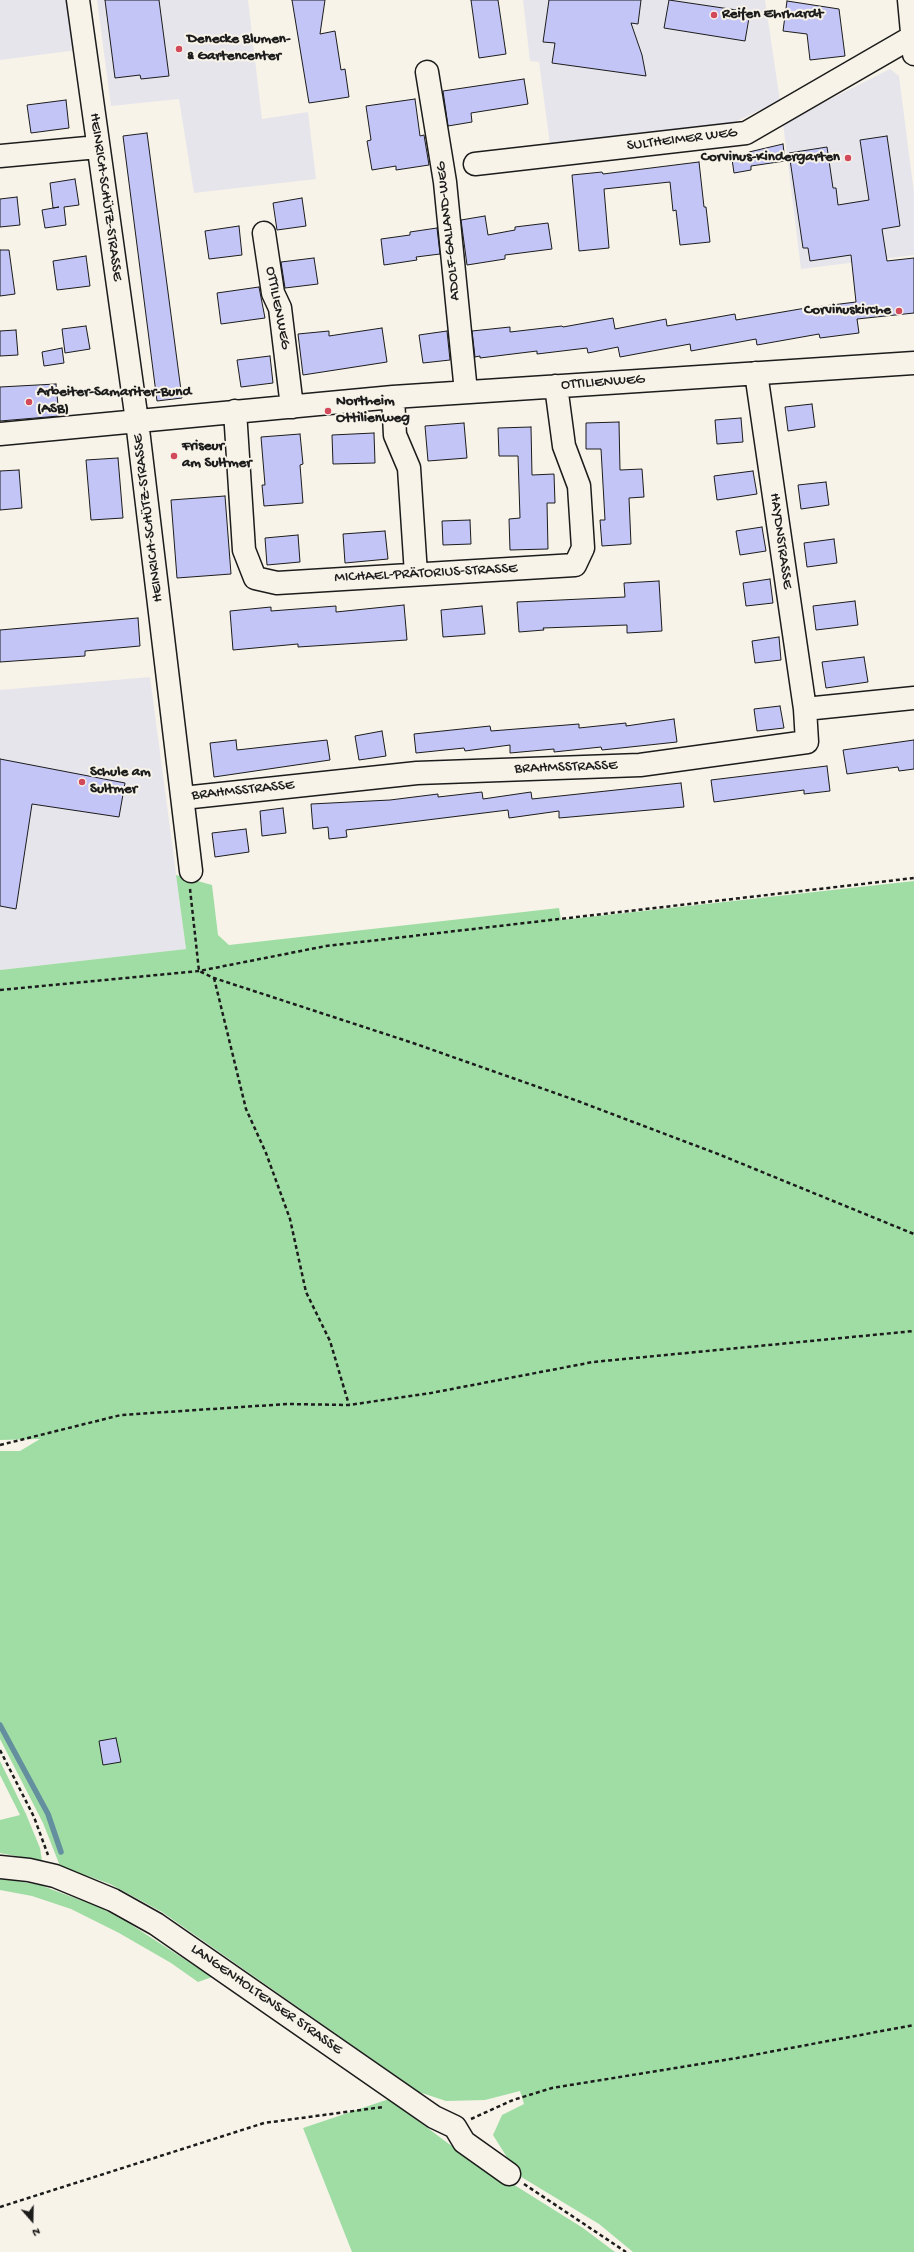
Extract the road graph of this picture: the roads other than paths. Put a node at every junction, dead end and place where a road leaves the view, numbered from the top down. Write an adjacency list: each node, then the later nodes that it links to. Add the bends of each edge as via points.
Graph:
1 (78, 0): 5 (street, HEINRICH-SCHÜTZ-STRASSE)
2 (909, 0): 3 (street)
3 (913, 46): 7 (street, SULTHEIMER WEG, via 746,133)
4 (427, 72): 12 (street, ADOLF-GALLAND-WEG, via 445,182)
5 (98, 147): 6 (street); 16 (street, HEINRICH-SCHÜTZ-STRASSE)
6 (0, 156)
7 (475, 164)
8 (264, 233): 14 (street, OTTILIENWEG, via 272,292 280,308)
9 (914, 363): 10 (street, OTTILIENWEG)
10 (756, 373): 11 (street, OTTILIENWEG); 20 (street, HAYDNSTRASSE)
11 (556, 386): 12 (street, OTTILIENWEG); 18 (street, MICHAEL-PRÄTORIUS-STRASSE, via 564,446 579,486 583,548 575,565)
12 (466, 392): 13 (street, OTTILIENWEG)
13 (393, 397): 14 (street, OTTILIENWEG); 18 (street, via 395,435 409,468)
14 (292, 406): 15 (street, OTTILIENWEG)
15 (236, 411): 16 (street, OTTILIENWEG); 18 (street, MICHAEL-PRÄTORIUS-STRASSE, via 244,550 255,578 277,583)
16 (137, 421): 17 (street, OTTILIENWEG); 21 (street, HEINRICH-SCHÜTZ-STRASSE)
17 (0, 434)
18 (416, 574)
19 (914, 698): 20 (street)
20 (805, 710): 21 (street, BRAHMSSTRASSE, via 807,742 800,743 640,765 417,773)
21 (183, 798): 22 (street, HEINRICH-SCHÜTZ-STRASSE)
22 (191, 880)
23 (0, 1867): 24 (street, LANGENHOLTENSER STRASSE, via 55,1876 113,1900 156,1924 434,2117 455,2127 464,2142)
24 (509, 2174)

